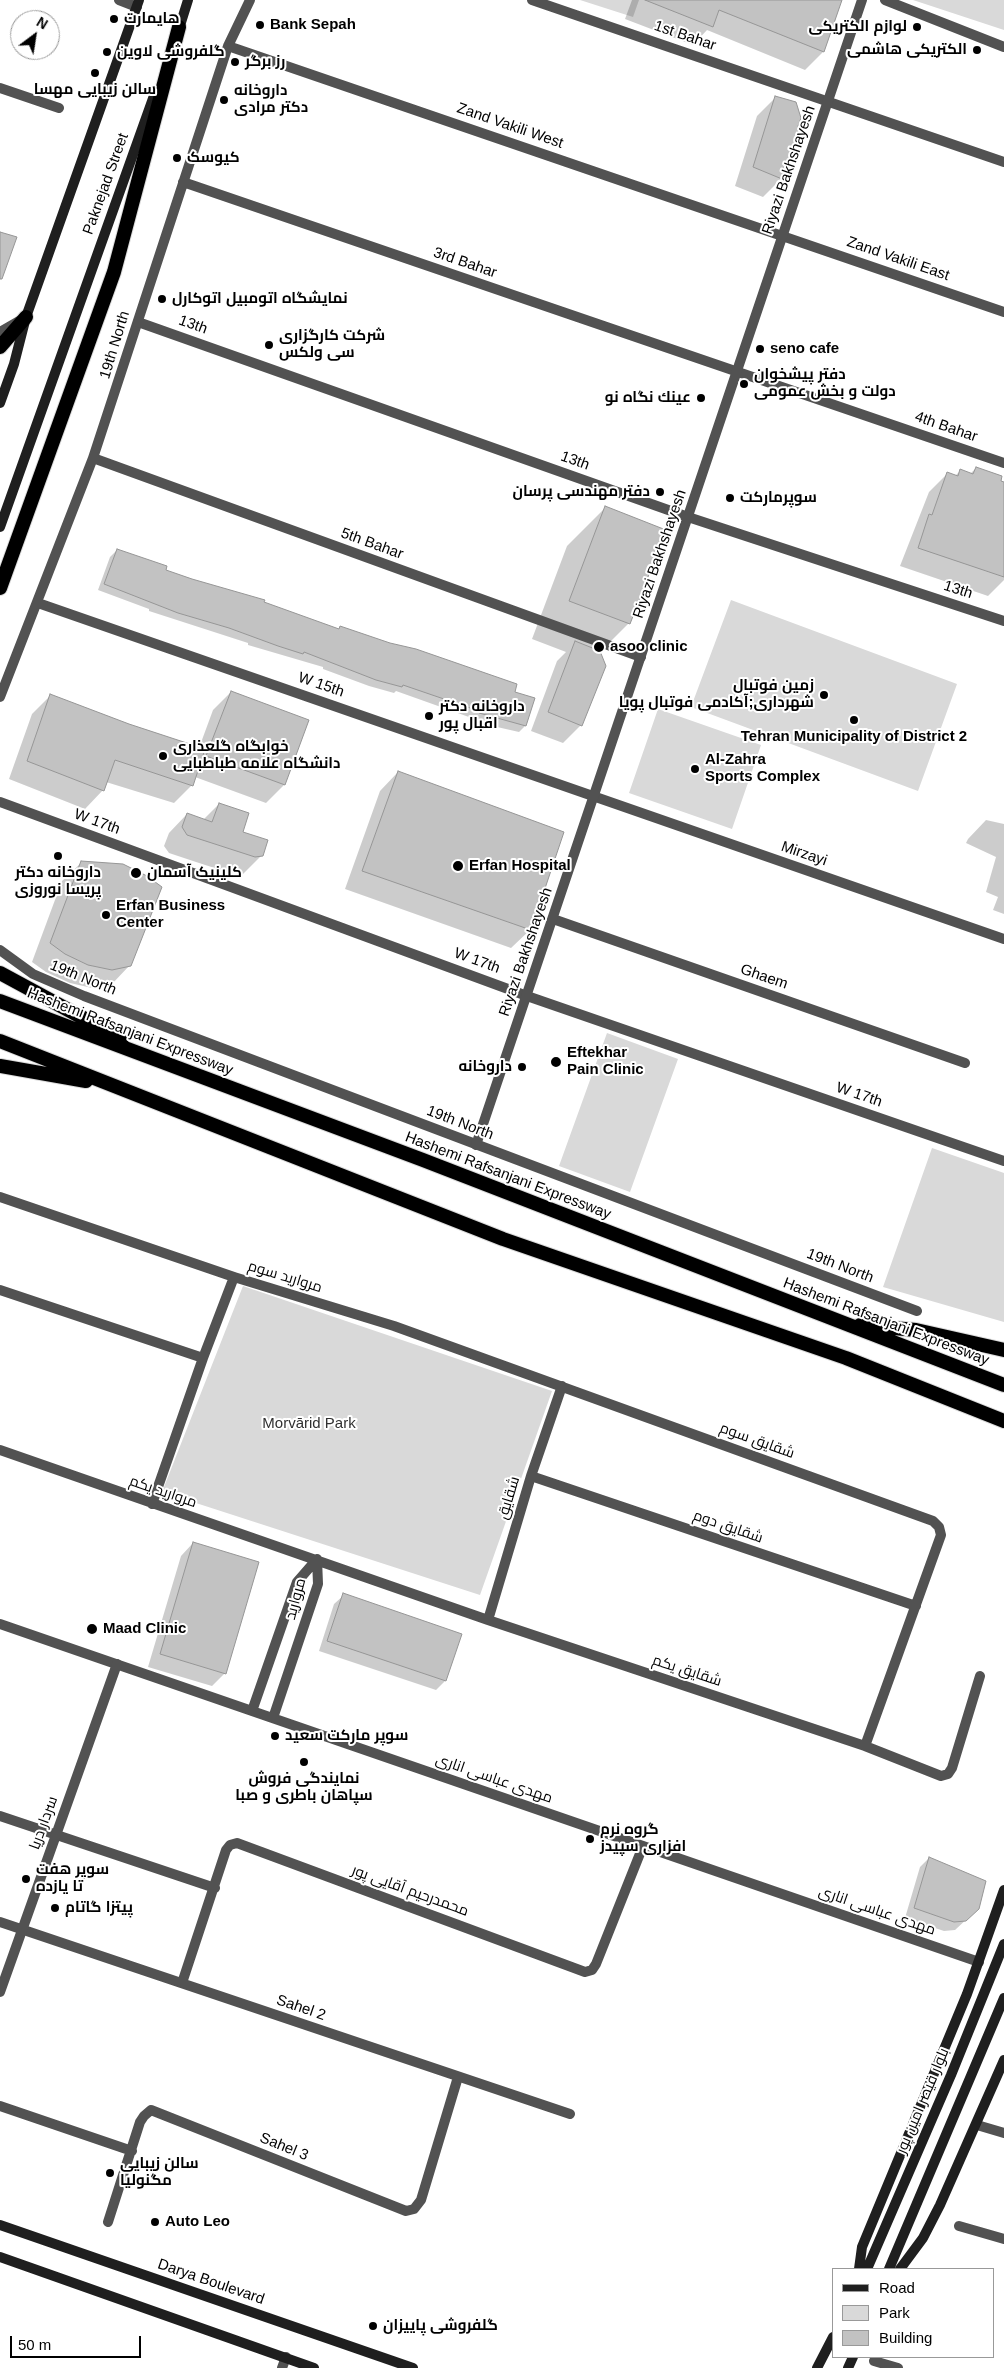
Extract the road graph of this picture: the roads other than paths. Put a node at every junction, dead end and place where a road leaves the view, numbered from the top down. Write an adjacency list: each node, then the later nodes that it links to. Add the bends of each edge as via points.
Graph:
1 (119, 0): 7 (street)
2 (188, 0): 8 (main road, Paknejad Street)
3 (250, 0): 9 (street, 19th North)
4 (532, 0): 12 (street, 1st Bahar)
5 (862, 0): 12 (street, Riyazi Bakhshayesh)
6 (884, 0): 10 (street)
7 (138, 3): 18 (main road, Paknejad Street)
8 (179, 27): 27 (main road, Paknejad Street); 28 (highway, via 114,272)
9 (228, 46): 15 (street, 19th North); 16 (street, Zand Vakili West)
10 (1004, 47)
11 (0, 88): 13 (street)
12 (828, 100): 14 (street, 1st Bahar); 16 (street, Riyazi Bakhshayesh)
13 (59, 108)
14 (1004, 162)
15 (183, 182): 19 (street, 19th North); 22 (street, 3rd Bahar)
16 (783, 235): 17 (street, Zand Vakili East); 22 (street, Riyazi Bakhshayesh)
17 (1004, 312)
18 (26, 316): 20 (street); 21 (highway); 23 (main road, Paknejad Street)
19 (138, 322): 24 (street, 19th North); 26 (street, 13th)
20 (0, 332)
21 (0, 347)
22 (737, 372): 25 (street, 4th Bahar); 26 (street, Riyazi Bakhshayesh)
23 (0, 403)
24 (93, 458): 29 (street, 19th North); 31 (street, 5th Bahar)
25 (1004, 463)
26 (688, 517): 30 (street, 13th); 31 (street, Riyazi Bakhshayesh)
27 (0, 527)
28 (0, 588)
29 (38, 602): 32 (street, 19th North); 33 (street, W 15th)
30 (1004, 621)
31 (641, 657): 33 (street, Riyazi Bakhshayesh)
32 (0, 697)
33 (594, 796): 35 (street, Riyazi Bakhshayesh); 36 (street, Mirzayi)
34 (0, 802): 39 (street, W 17th)
35 (552, 919): 39 (street, Riyazi Bakhshayesh); 42 (street, Ghaem)
36 (1004, 939)
37 (0, 950): 46 (street, 19th North, via 33,974 84,996)
38 (0, 973): 43 (highway)
39 (527, 996): 46 (street, Riyazi Bakhshayesh); 47 (street, W 17th)
40 (0, 1001): 43 (highway, Hashemi Rafsanjani Expressway)
41 (0, 1041): 45 (highway)
42 (965, 1063)
43 (166, 1064): 52 (highway, Hashemi Rafsanjani Expressway)
44 (0, 1066): 45 (highway)
45 (116, 1087): 57 (highway, via 503,1239 846,1358)
46 (476, 1146): 51 (street, 19th North)
47 (1004, 1161)
48 (0, 1196): 49 (street, مروارید سوم)
49 (234, 1277): 54 (street); 56 (street, مروارید سوم, via 394,1326)
50 (0, 1290): 54 (street)
51 (917, 1310)
52 (844, 1324): 53 (highway, via 916,1330); 55 (highway, Hashemi Rafsanjani Expressway)
53 (1004, 1350)
54 (203, 1358): 60 (street)
55 (1004, 1385)
56 (562, 1386): 59 (street, شقایق); 62 (street, شقایق سوم, via 932,1521 942,1535)
57 (1004, 1421)
58 (0, 1450): 60 (street, مروارید یکم)
59 (531, 1476): 62 (street, شقایق دوم); 63 (street, شقایق)
60 (152, 1504): 61 (street, مروارید یکم)
61 (317, 1559): 63 (street, شقایق یکم); 67 (street, مروارید, via 297,1582); 68 (street, مروارید, via 318,1584)
62 (916, 1606): 69 (street)
63 (488, 1620): 69 (street, شقایق یکم)
64 (0, 1624): 65 (street, مهدی عباسی اناری)
65 (117, 1664): 67 (street, مهدی عباسی اناری); 71 (street, سردار دریا)
66 (980, 1676): 69 (street, شقایق یکم, via 948,1774 941,1776)
67 (252, 1711): 68 (street, مهدی عباسی اناری)
68 (273, 1718): 72 (street, مهدی عباسی اناری)
69 (865, 1746)
70 (0, 1816): 71 (street)
71 (56, 1836): 73 (street); 76 (street, سردار دریا)
72 (643, 1846): 73 (street, محمدرحیم آقایی پور, via 596,1964 585,1972 237,1843 226,1850); 78 (street, مهدی عباسی اناری)
73 (215, 1888): 79 (street, محمدرحیم آقایی پور)
74 (1004, 1890): 78 (main road)
75 (0, 1922): 76 (street, Sahel 2)
76 (22, 1930): 79 (street, Sahel 2); 80 (street, سردار دریا)
77 (1004, 1944): 95 (main road, بلوار قیصر امین پور)
78 (978, 1962): 94 (main road, via 865,2239)
79 (182, 1983): 83 (street, Sahel 2)
80 (0, 1992)
81 (1004, 1998): 96 (main road)
82 (1004, 2060): 86 (main road)
83 (458, 2077): 85 (street, Sahel 2); 88 (street, Sahel 3, via 421,2200 414,2209 406,2212 151,2110 140,2122)
84 (0, 2106): 88 (street)
85 (570, 2114)
86 (977, 2125): 87 (street); 97 (main road, via 923,2238)
87 (1004, 2133)
88 (132, 2151): 89 (street)
89 (108, 2222)
90 (0, 2225): 103 (main road, Darya Boulevard)
91 (959, 2226): 92 (street)
92 (1004, 2239)
93 (0, 2257): 99 (main road)
94 (859, 2268)
95 (867, 2268)
96 (889, 2268)
97 (901, 2268)
98 (832, 2339): 104 (main road)
99 (286, 2357): 101 (street); 102 (main road)
100 (874, 2361): 105 (street)
101 (282, 2368)
102 (314, 2368)
103 (413, 2368)
104 (816, 2368)
105 (898, 2368)

